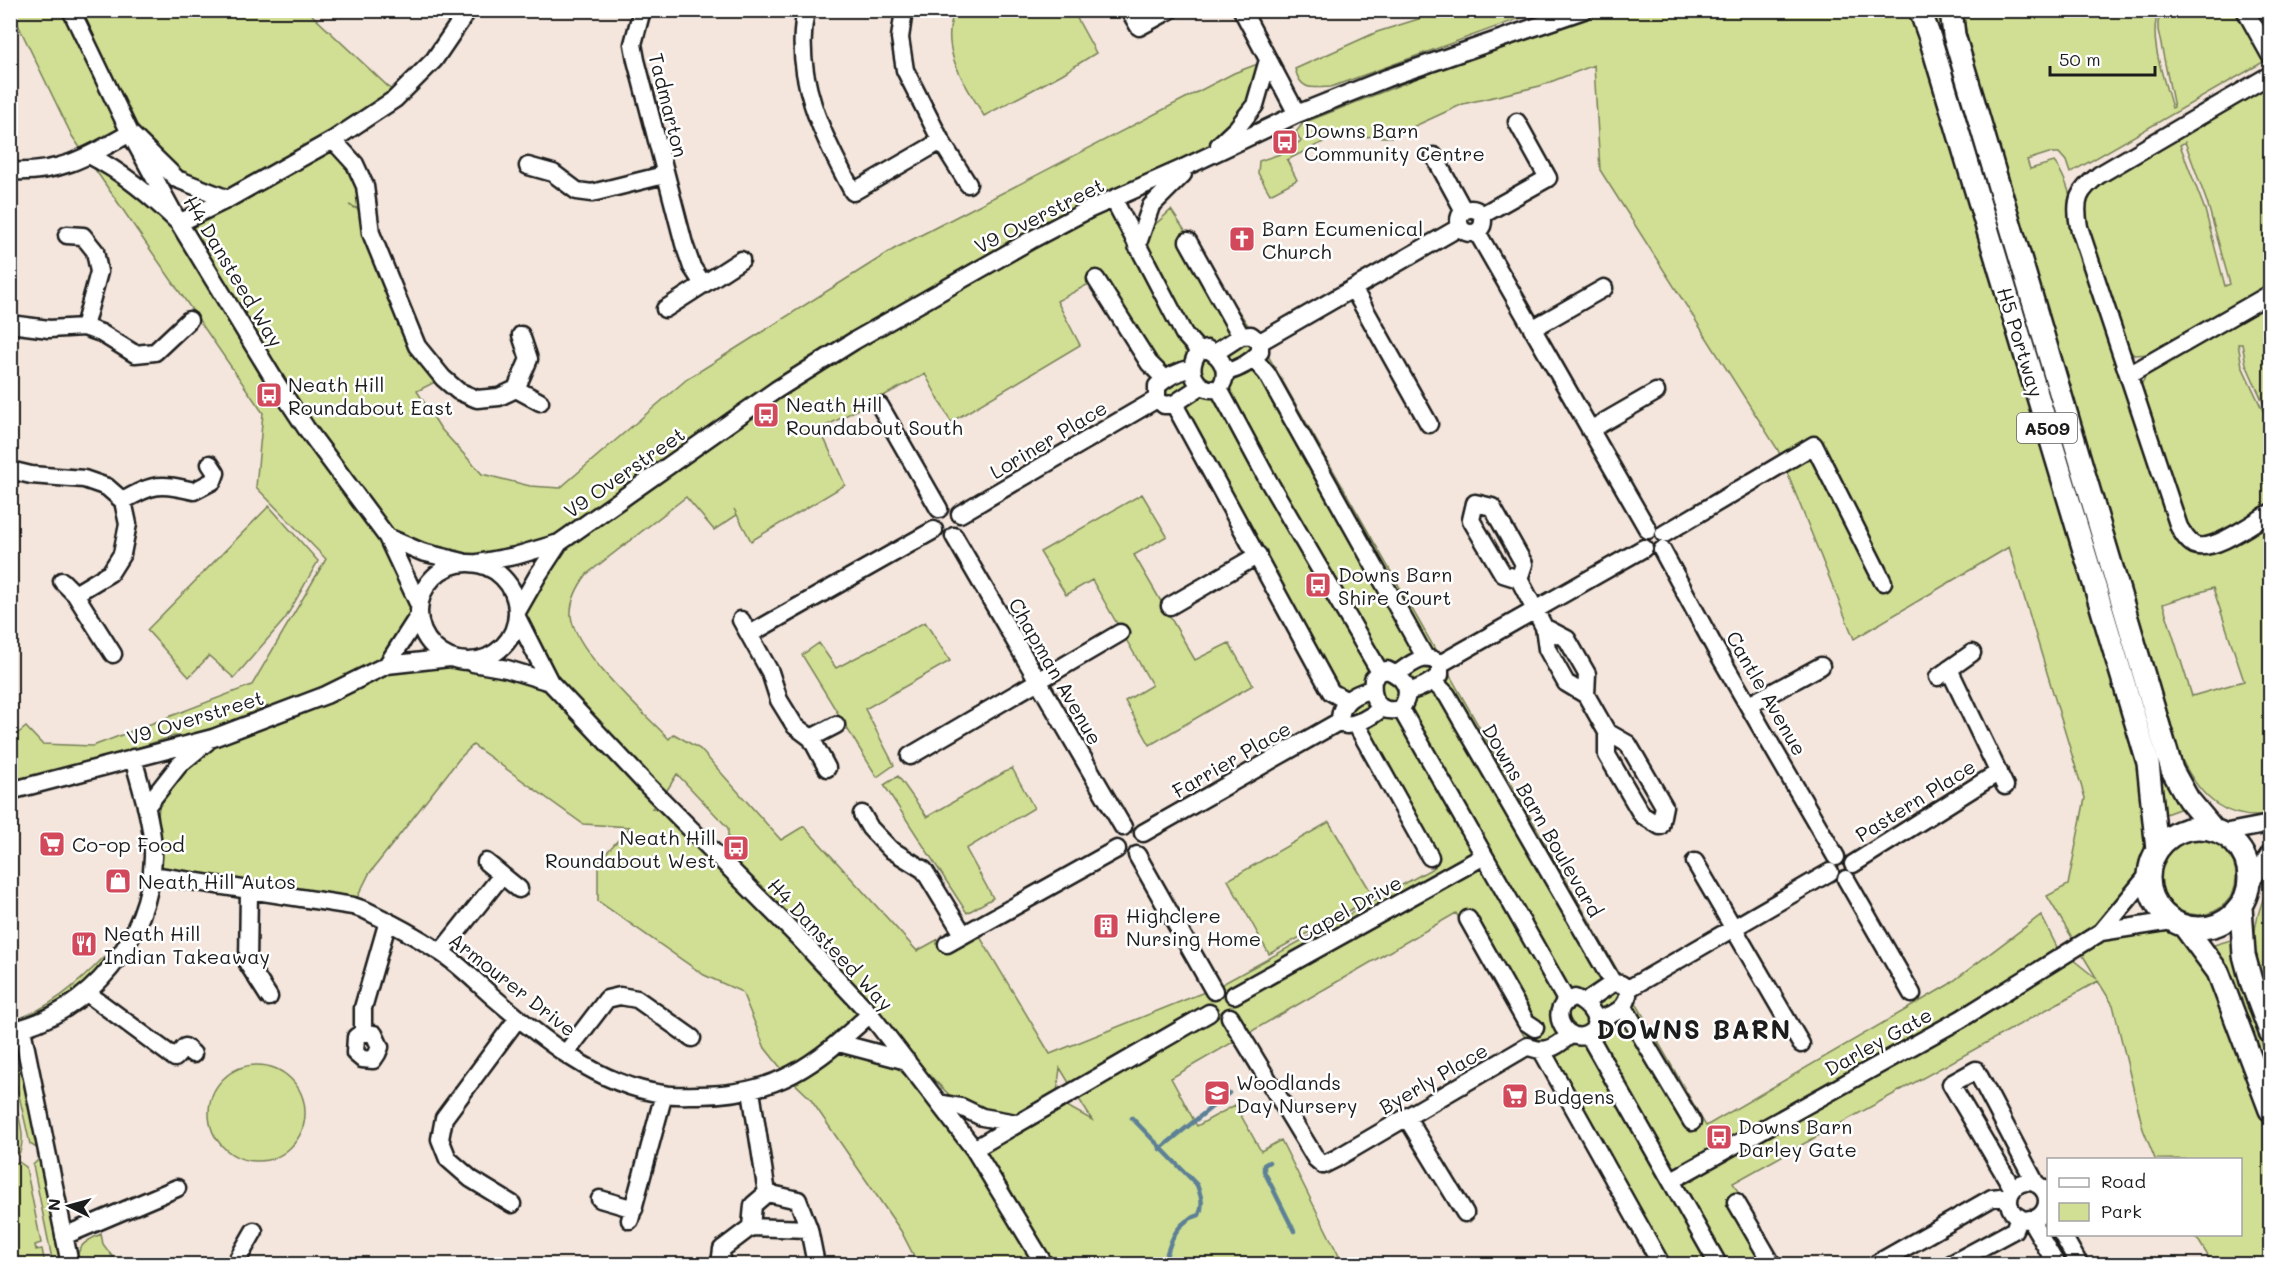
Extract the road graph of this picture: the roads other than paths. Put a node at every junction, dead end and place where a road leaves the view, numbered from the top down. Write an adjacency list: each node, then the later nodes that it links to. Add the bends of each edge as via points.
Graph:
1 (71, 10): 18 (street, H4 Dansteed Way)
2 (642, 10): 26 (street, Tadmarton, via 633,44)
3 (806, 10): 20 (street, via 803,59 811,104 853,192)
4 (904, 10): 20 (street, via 900,38 905,70)
5 (1129, 10): 6 (street, via 1139,27)
6 (1170, 10)
7 (1242, 10): 14 (street)
8 (1584, 10): 16 (street, V9 Overstreet, via 1387,78)
9 (1920, 10): 122 (main road, H5 Portway / A509, via 2148,762)
10 (1951, 10): 119 (main road, H5 Portway / A509, via 1954,35 2172,770 2188,799)
11 (2245, 10): 13 (street)
12 (461, 13): 19 (street, via 434,60 395,99)
13 (2271, 55)
14 (1268, 60): 16 (street); 23 (street, via 1255,105 1237,128)
15 (2271, 75): 55 (street, via 2082,190 2077,201 2079,227)
16 (1297, 114): 23 (street, V9 Overstreet)
17 (1517, 122): 30 (street, via 1548,178)
18 (130, 133): 21 (street); 28 (street, via 177,179); 32 (street, H4 Dansteed Way)
19 (333, 140): 28 (street); 58 (street, via 355,164 365,186 371,233 417,346 442,378 458,391 477,399 499,397)
20 (941, 141): 27 (street)
21 (89, 155): 25 (street, via 59,168); 32 (street, via 150,194)
22 (1434, 156): 31 (street)
23 (1202, 159): 29 (street, V9 Overstreet); 36 (street, via 1150,206)
24 (528, 166): 26 (street, Tadmarton, via 553,173 577,190 592,193)
25 (10, 171)
26 (664, 175): 39 (street, Tadmarton, via 692,267)
27 (968, 184)
28 (228, 199): 32 (street)
29 (1114, 200): 36 (street); 77 (street, V9 Overstreet, via 1031,240 854,341 776,390)
30 (1482, 215): 31 (street, via 1472,209); 33 (street, via 1482,226)
31 (1462, 219): 33 (street, via 1466,233); 41 (street)
32 (179, 223): 75 (street, H4 Dansteed Way, via 306,428)
33 (1477, 232): 47 (street, Cantle Avenue)
34 (67, 236): 46 (street, via 83,236 95,251 99,272)
35 (1188, 241): 49 (street)
36 (1137, 246): 51 (street, via 1184,334)
37 (741, 260): 39 (street)
38 (1096, 279): 56 (street, via 1149,363)
39 (703, 284): 43 (street)
40 (1604, 288): 47 (street)
41 (1354, 290): 50 (street); 65 (street)
42 (2271, 294): 55 (street)
43 (665, 309)
44 (189, 320): 46 (street, via 155,352 135,354)
45 (10, 324): 46 (street, via 49,329)
46 (84, 327)
47 (1532, 329): 66 (street, Cantle Avenue)
48 (521, 335): 58 (street, via 529,359)
49 (1241, 336): 50 (street, via 1251,335); 51 (street)
50 (1260, 342): 52 (street, via 1260,352)
51 (1207, 352): 53 (street, via 1194,357); 54 (street, via 1222,362)
52 (1254, 359): 54 (street); 92 (street, via 1267,374)
53 (1192, 368): 56 (street); 57 (street)
54 (1226, 372): 59 (street)
55 (2129, 375): 71 (street, via 2186,538 2195,545 2206,546)
56 (1165, 379): 61 (street, via 1158,386)
57 (1201, 386): 59 (street); 63 (street)
58 (516, 389): 62 (street)
59 (1219, 389): 95 (street, via 1269,483)
60 (1656, 392): 66 (street)
61 (1157, 399): 63 (street, via 1164,405); 72 (street, Loriner Place)
62 (540, 402)
63 (1174, 404): 78 (street)
64 (880, 406): 70 (street)
65 (1429, 424)
66 (1590, 430): 76 (street, Cantle Avenue)
67 (210, 464): 69 (street, via 216,473 213,481 194,492 166,484 144,488)
68 (10, 470): 69 (street, via 84,479 107,487)
69 (123, 501): 83 (street, via 128,524 122,554 110,573)
70 (939, 508): 72 (street, via 949,506); 73 (street, via 932,521)
71 (2271, 513)
72 (960, 514): 74 (street, via 961,529)
73 (934, 531): 74 (street, via 945,537); 110 (street, via 746,627 770,672 778,700 795,726)
74 (954, 536): 97 (street, Chapman Avenue)
75 (387, 537): 79 (street, via 422,552); 86 (street, H4 Dansteed Way)
76 (1658, 538): 82 (street, via 1814,446); 85 (street, via 1651,553 1644,548); 103 (street, Cantle Avenue)
77 (559, 543): 79 (street, V9 Overstreet, via 514,556); 87 (street, V9 Overstreet, via 537,575)
78 (1258, 555): 84 (street); 102 (street, via 1331,692)
79 (470, 562): 86 (street, via 447,567 434,576 424,589); 87 (street, via 493,568 506,579)
80 (1519, 579): 85 (street)
81 (62, 581): 83 (street)
82 (1883, 582)
83 (75, 594): 90 (street)
84 (1170, 606)
85 (1536, 609): 92 (street); 108 (street, via 1547,649 1566,683 1586,695)
86 (419, 610): 91 (street, via 428,641); 93 (street)
87 (518, 614): 91 (street, via 514,632 494,654 479,660); 99 (street, H4 Dansteed Way)
88 (1120, 633): 97 (street)
89 (1972, 653): 130 (street, Pastern Place, via 1943,673 2002,779)
90 (113, 654)
91 (457, 660): 93 (street, V9 Overstreet); 99 (street, H4 Dansteed Way)
92 (1433, 660): 96 (street); 98 (street, via 1440,675)
93 (387, 665): 109 (street, V9 Overstreet, via 326,694)
94 (1821, 666): 103 (street)
95 (1380, 672): 96 (street); 100 (street, via 1373,679)
96 (1397, 674): 101 (street)
97 (1038, 680): 111 (street); 118 (street, Chapman Avenue)
98 (1433, 681): 101 (street); 146 (street, Downs Barn Boulevard, via 1447,695)
99 (550, 682): 156 (street, H4 Dansteed Way)
100 (1372, 689): 102 (street); 104 (street)
101 (1407, 692): 105 (street)
102 (1347, 701): 106 (street, via 1340,711)
103 (1749, 705): 129 (street, Cantle Avenue)
104 (1382, 708): 105 (street); 106 (street, Farrier Place, via 1374,716)
105 (1401, 709): 125 (street)
106 (1348, 722): 120 (street, Farrier Place); 126 (street)
107 (836, 725): 110 (street)
108 (1606, 732): 108 (street, via 1628,744 1664,806 1660,826 1642,815 1607,755)
109 (213, 738): 112 (street, V9 Overstreet); 115 (street, via 179,765)
110 (812, 738): 113 (street)
111 (910, 756)
112 (133, 758): 114 (street, V9 Overstreet); 115 (street)
113 (827, 768)
114 (10, 791)
115 (146, 807): 132 (street)
116 (862, 814): 143 (street, via 890,849 924,870)
117 (2271, 824): 119 (street)
118 (1123, 827): 120 (street, via 1133,826); 121 (street, via 1115,837)
119 (2218, 831): 122 (main road, via 2198,827 2182,830); 134 (main road, via 2233,840 2244,855)
120 (1143, 833): 124 (street, via 1145,846)
121 (1117, 849): 124 (street, via 1128,856); 143 (street)
122 (2157, 850): 131 (main road)
123 (2271, 853): 134 (street)
124 (1137, 855): 147 (street)
125 (1484, 856): 150 (street, Capel Drive); 152 (street)
126 (1430, 857)
127 (486, 862): 133 (street)
128 (1695, 862): 141 (street)
129 (1833, 865): 130 (street, via 1838,879); 141 (street)
130 (1850, 871): 149 (street)
131 (2149, 874): 140 (main road, via 2154,901); 142 (street, Darley Gate)
132 (152, 875): 136 (street, Armourer Drive); 148 (street, via 132,937)
133 (502, 875): 135 (street); 145 (street)
134 (2249, 885): 137 (main road)
135 (519, 889)
136 (249, 890): 139 (street, Armourer Drive, via 353,906); 151 (street, via 248,964)
137 (2241, 907): 140 (main road, via 2215,926 2200,928); 164 (main road, via 2251,981)
138 (1468, 920): 161 (street, via 1526,1022)
139 (388, 921): 145 (street, Armourer Drive); 163 (street, via 363,1008)
140 (2178, 923): 142 (street, Darley Gate); 176 (main road, via 2218,972)
141 (1735, 929): 146 (street); 168 (street)
142 (2101, 932): 181 (street, Darley Gate, via 1961,1019)
143 (963, 934): 144 (street)
144 (947, 944)
145 (441, 952): 159 (street, Armourer Drive)
146 (1621, 986): 153 (street); 154 (street, via 1629,999)
147 (1215, 991): 150 (street); 155 (street, via 1207,1001)
148 (87, 993): 162 (street, via 56,1014); 171 (street, via 175,1058 184,1047)
149 (1912, 994)
150 (1234, 995): 157 (street, via 1236,1007)
151 (269, 997)
152 (1566, 1000): 153 (street); 158 (street)
153 (1585, 1002): 160 (street, via 1592,1010)
154 (1624, 1007): 160 (street); 178 (street)
155 (1209, 1013): 157 (street, via 1219,1020); 179 (street)
156 (870, 1014): 167 (street, Armourer Drive); 172 (street, H4 Dansteed Way)
157 (1230, 1017): 177 (street, Byerly Place, via 1323,1165)
158 (1559, 1017): 161 (street); 165 (street, via 1562,1027)
159 (518, 1018): 170 (street, Armourer Drive); 188 (street, via 444,1118 440,1139 448,1159 471,1179)
160 (1591, 1027): 165 (street, via 1579,1036); 181 (street)
161 (1535, 1029): 169 (street, via 1530,1035)
162 (16, 1030): 195 (street)
163 (363, 1032)
164 (2271, 1032)
165 (1571, 1034): 169 (street, Byerly Place, via 1554,1047)
166 (692, 1038): 170 (street, via 637,999 620,996 607,999)
167 (839, 1043): 172 (street); 173 (street, Armourer Drive, via 795,1074)
168 (1801, 1044)
169 (1535, 1048): 177 (street, Byerly Place); 202 (street)
170 (566, 1053): 174 (street, Armourer Drive, via 630,1086)
171 (193, 1054)
172 (907, 1061): 175 (street, H4 Dansteed Way)
173 (751, 1091): 174 (street, Armourer Drive); 185 (street)
174 (664, 1094): 186 (street, via 632,1214)
175 (939, 1103): 179 (street); 180 (street, H4 Dansteed Way)
176 (2271, 1110)
177 (1407, 1118): 190 (street)
178 (1692, 1122)
179 (1016, 1123): 180 (street)
180 (974, 1149): 201 (street, H4 Dansteed Way)
181 (1672, 1180): 203 (street)
182 (2036, 1184): 184 (street, via 2023,1182); 184 (street, via 1976,1071 1951,1084); 189 (street, via 2045,1193)
183 (177, 1188): 195 (street)
184 (2011, 1192): 191 (street, via 2010,1207); 205 (street, via 1992,1198)
185 (767, 1193): 192 (street, via 753,1205); 193 (street, via 798,1200)
186 (600, 1199)
187 (1736, 1202): 204 (street)
188 (512, 1204)
189 (2047, 1209): 191 (street, via 2037,1217)
190 (1465, 1213)
191 (2024, 1218): 206 (street, via 2014,1230); 207 (street)
192 (751, 1227): 193 (street); 199 (street, via 722,1249)
193 (809, 1229): 200 (street)
194 (254, 1231): 198 (street)
195 (64, 1236): 197 (street)
196 (2063, 1236): 208 (street)
197 (70, 1264)
198 (235, 1264)
199 (720, 1264)
200 (816, 1264)
201 (1044, 1264)
202 (1661, 1264)
203 (1718, 1264)
204 (1772, 1264)
205 (1876, 1264)
206 (1951, 1264)
207 (2056, 1264)
208 (2079, 1264)

